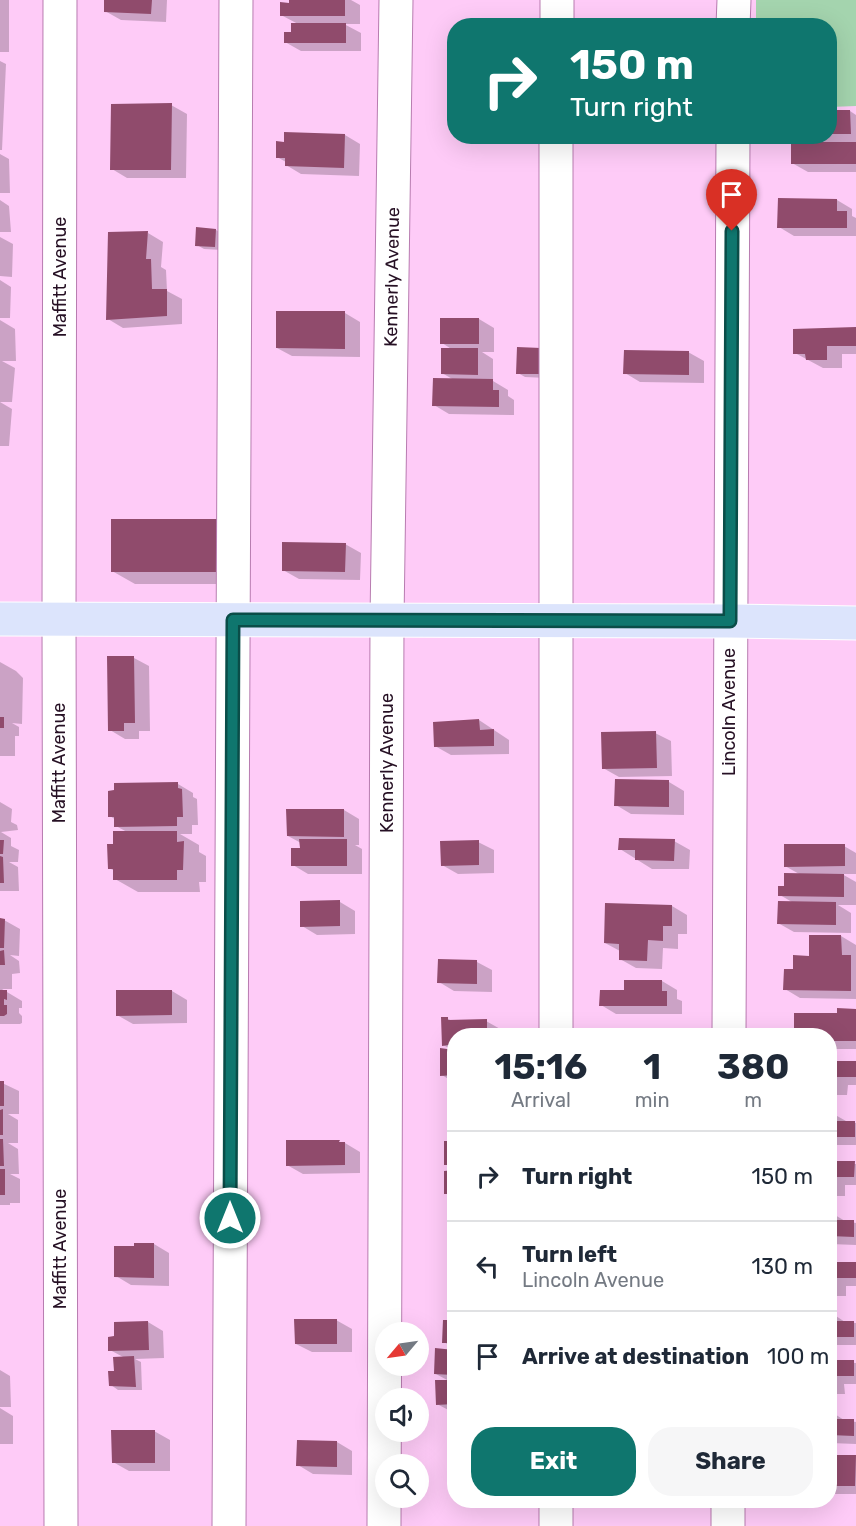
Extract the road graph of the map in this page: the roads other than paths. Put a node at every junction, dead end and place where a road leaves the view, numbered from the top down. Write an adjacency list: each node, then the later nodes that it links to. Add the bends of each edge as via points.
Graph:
1 (60, 0): 11 (street, Maffitt Avenue)
2 (236, 0): 12 (street)
3 (396, 0): 13 (street, Kennerly Avenue)
4 (557, 0): 6 (street)
5 (734, 0): 7 (street)
6 (557, 18)
7 (733, 18)
8 (556, 144): 14 (street)
9 (733, 144): 15 (street, Lincoln Avenue)
10 (0, 620): 11 (main road)
11 (59, 620): 12 (main road); 21 (street, Maffitt Avenue)
12 (233, 620): 13 (main road); 22 (street)
13 (387, 621): 14 (main road); 23 (street, Kennerly Avenue)
14 (556, 621): 15 (main road); 17 (street)
15 (730, 621): 16 (main road); 18 (street, Lincoln Avenue)
16 (856, 623)
17 (556, 1028)
18 (729, 1028)
19 (556, 1508): 24 (street)
20 (728, 1508): 25 (street)
21 (61, 1526)
22 (229, 1526)
23 (384, 1526)
24 (556, 1526)
25 (728, 1526)

